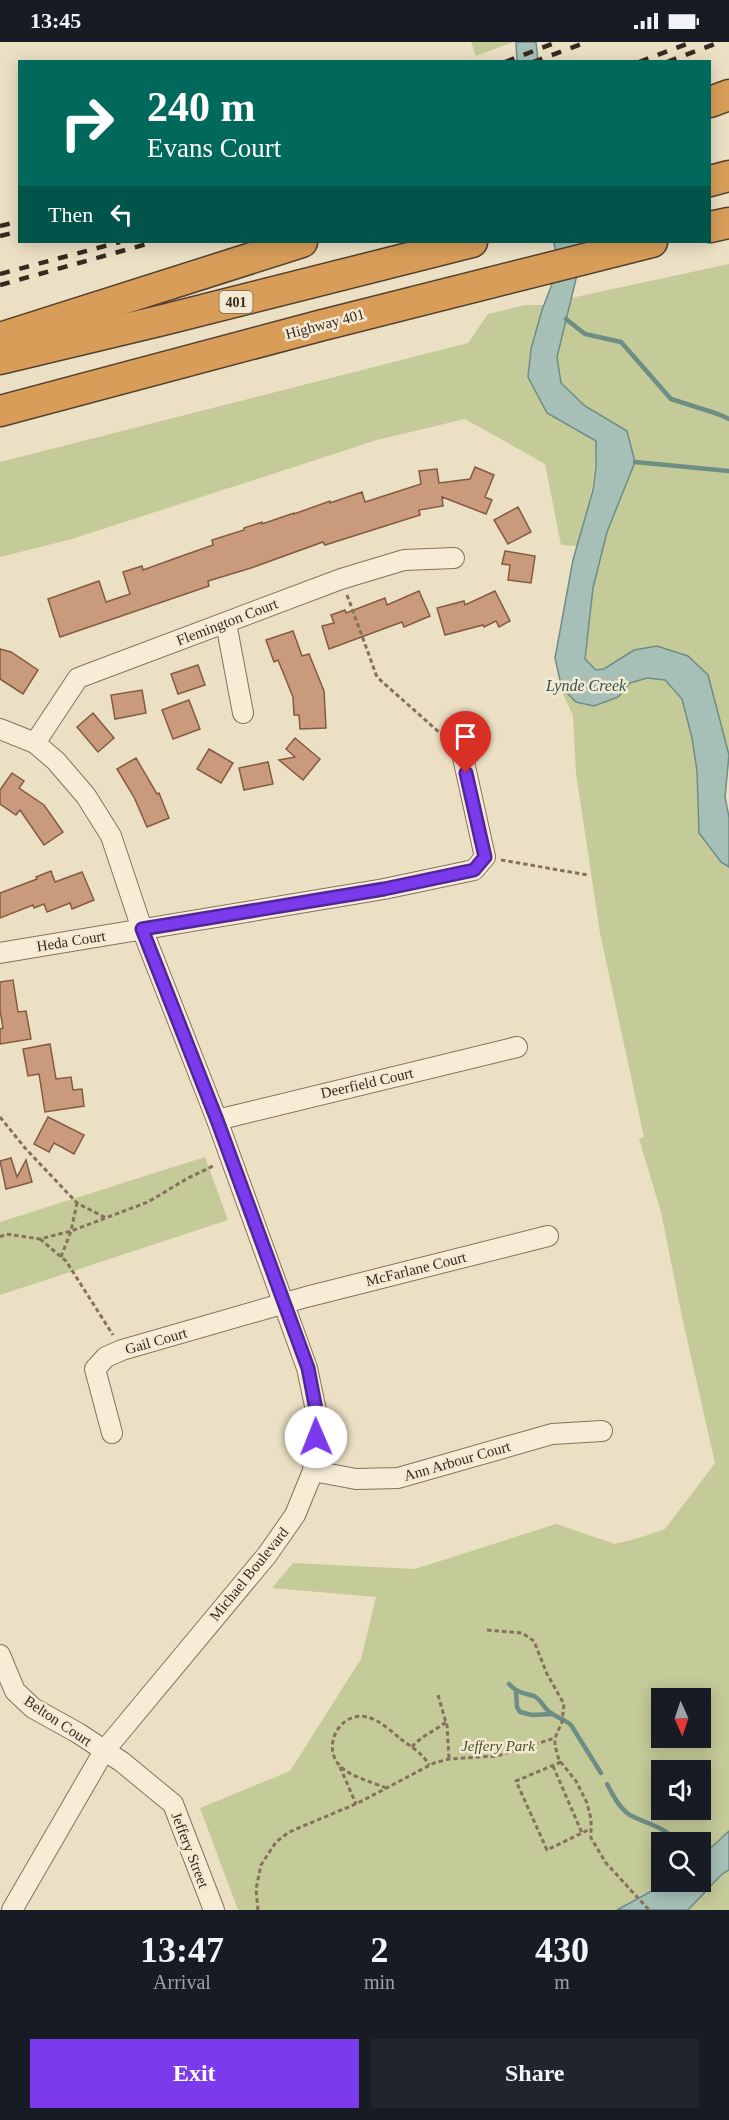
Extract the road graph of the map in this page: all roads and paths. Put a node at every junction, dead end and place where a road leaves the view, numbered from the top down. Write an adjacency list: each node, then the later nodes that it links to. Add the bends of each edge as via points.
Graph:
1 (729, 95): 2 (highway)
2 (711, 102)
3 (729, 176): 4 (highway)
4 (711, 181)
5 (729, 223): 6 (highway)
6 (711, 227)
7 (299, 243): 10 (highway)
8 (468, 243): 11 (highway, 401)
9 (648, 243): 12 (highway, Highway 401)
10 (0, 338)
11 (0, 359)
12 (0, 411)
13 (454, 558): 14 (street, Flemington Court, via 404,560)
14 (342, 579): 15 (street, Flemington Court); 19 (path, via 377,677)
15 (226, 623): 16 (street); 18 (street, Flemington Court, via 78,678)
16 (243, 713)
17 (0, 729): 18 (street, Michael Boulevard)
18 (34, 743): 22 (street, Michael Boulevard, via 56,761 86,796 111,836)
19 (462, 753): 20 (street)
20 (485, 857): 21 (path); 22 (street, Heda Court, via 474,870 384,889)
21 (588, 875)
22 (142, 929): 23 (street, Heda Court); 26 (street, Michael Boulevard)
23 (0, 953)
24 (518, 1047): 26 (street, Deerfield Court)
25 (0, 1117): 28 (path)
26 (217, 1120): 27 (street, Michael Boulevard)
27 (230, 1158): 29 (path, via 148,1202); 35 (street, Michael Boulevard)
28 (77, 1203): 29 (path); 30 (path)
29 (106, 1218): 30 (path)
30 (71, 1231): 33 (path); 34 (path)
31 (548, 1236): 35 (street, McFarlane Court)
32 (0, 1237): 33 (path, via 6,1234)
33 (40, 1239): 34 (path)
34 (61, 1257): 36 (path)
35 (285, 1304): 36 (street, Gail Court); 39 (street, Michael Boulevard, via 308,1368 318,1420)
36 (122, 1350): 38 (street, Gail Court, via 106,1357 95,1369)
37 (602, 1431): 39 (street, Ann Arbour Court, via 552,1434 398,1478 356,1479)
38 (112, 1433)
39 (313, 1470): 46 (street, Michael Boulevard, via 295,1515 267,1555)
40 (487, 1630): 44 (path, via 522,1633 534,1641 564,1704)
41 (0, 1655): 46 (street, Belton Court, via 15,1691 33,1708)
42 (438, 1695): 43 (path)
43 (446, 1722): 45 (path); 47 (path)
44 (555, 1738): 47 (path, via 496,1756); 48 (path)
45 (411, 1747): 49 (path, via 378,1721 353,1717 339,1726 335,1734 332,1751); 50 (path)
46 (104, 1751): 56 (street, Michael Boulevard); 57 (street, Jeffery Street, via 173,1804)
47 (450, 1760): 50 (path)
48 (561, 1762): 51 (path); 54 (path, via 586,1803)
49 (339, 1765): 52 (path); 53 (path)
50 (429, 1765): 52 (path)
51 (553, 1765): 55 (path); 55 (path, via 516,1781 548,1850)
52 (387, 1788): 53 (path)
53 (356, 1804): 58 (path, via 301,1826 276,1842 257,1877)
54 (590, 1829): 55 (path); 59 (path, via 606,1863)
55 (582, 1833)
56 (12, 1910)
57 (214, 1910)
58 (258, 1910)
59 (649, 1910)

